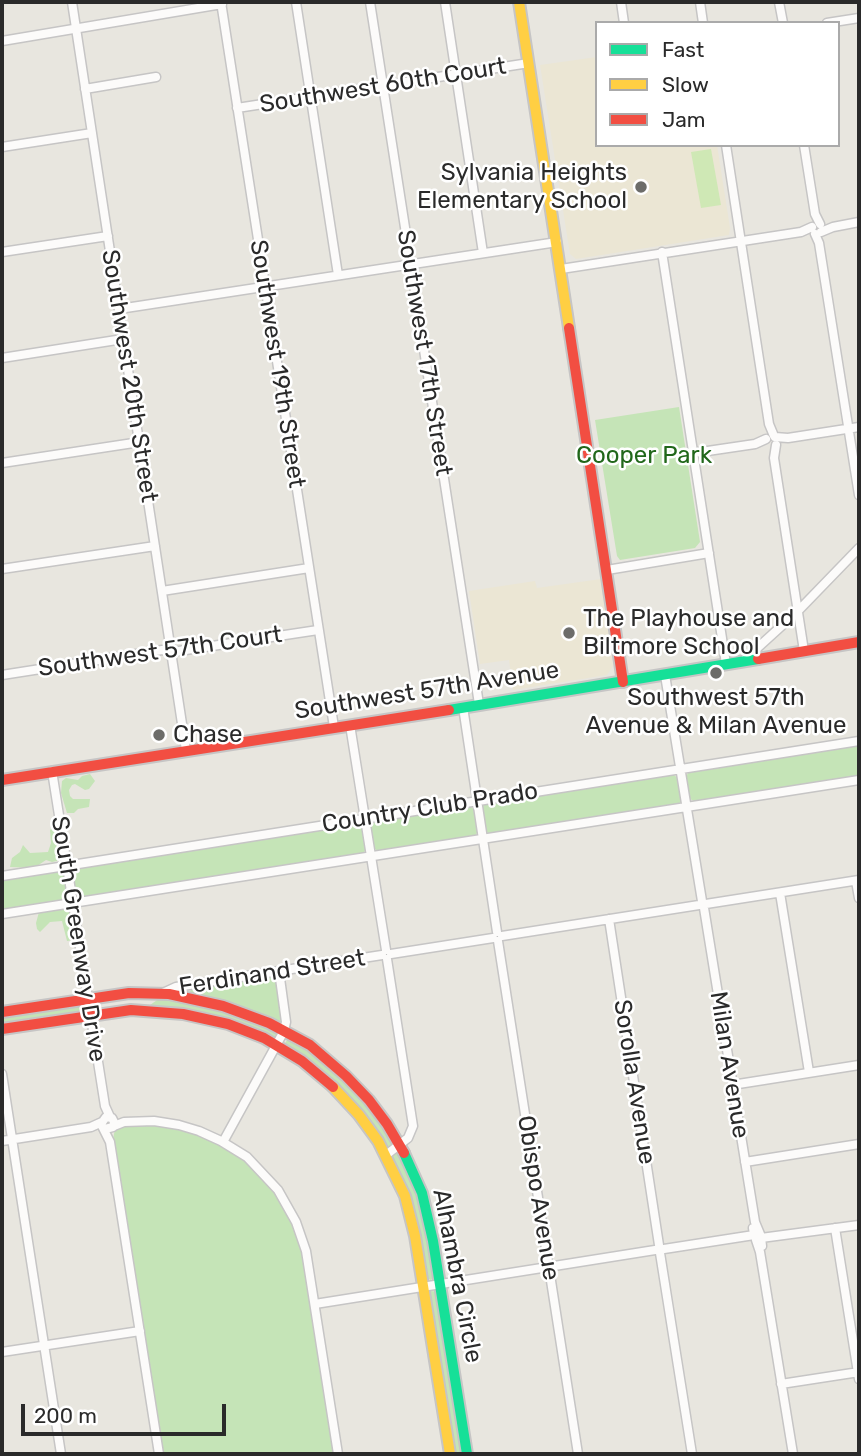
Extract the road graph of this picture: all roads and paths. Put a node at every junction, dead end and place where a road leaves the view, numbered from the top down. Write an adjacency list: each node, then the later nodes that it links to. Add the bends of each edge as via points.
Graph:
1 (72, 2): 15 (street, Southwest 20th Street)
2 (296, 2): 22 (street)
3 (370, 2): 20 (street, Southwest 17th Street)
4 (445, 2): 18 (street)
5 (519, 2): 17 (street)
6 (621, 2): 11 (street)
7 (700, 2): 12 (street)
8 (779, 2): 13 (street)
9 (221, 3): 15 (street); 23 (street, Southwest 19th Street)
10 (859, 18): 14 (street)
11 (624, 21)
12 (703, 21)
13 (783, 21)
14 (840, 21)
15 (76, 29): 16 (street); 21 (street, Southwest 20th Street)
16 (2, 41)
17 (529, 63): 18 (street, Southwest 60th Court); 31 (street)
18 (456, 75): 20 (street, Southwest 60th Court); 35 (street)
19 (156, 77): 21 (street)
20 (383, 85): 22 (street, Southwest 60th Court); 36 (street, Southwest 17th Street)
21 (85, 89): 24 (street, Southwest 20th Street)
22 (310, 96): 23 (street, Southwest 60th Court); 38 (street)
23 (237, 108): 39 (street, Southwest 19th Street)
24 (92, 133): 25 (street); 30 (street, Southwest 20th Street)
25 (2, 147)
26 (726, 147): 32 (street)
27 (804, 147): 29 (street)
28 (859, 222): 29 (street)
29 (817, 229): 32 (street); 44 (street)
30 (108, 236): 33 (street); 40 (street, Southwest 20th Street)
31 (557, 242): 35 (street); 37 (street)
32 (740, 242): 34 (street); 45 (street)
33 (2, 252)
34 (662, 252): 37 (street); 47 (street)
35 (484, 253): 36 (street)
36 (410, 264): 38 (street); 71 (street, Southwest 17th Street)
37 (561, 269): 57 (street)
38 (338, 275): 39 (street)
39 (265, 286): 40 (street); 55 (street, Southwest 19th Street)
40 (119, 309): 41 (street, Southwest 20th Street)
41 (123, 339): 42 (street); 46 (street, Southwest 20th Street)
42 (2, 358)
43 (859, 427): 44 (street)
44 (848, 429): 45 (street); 49 (street)
45 (771, 441): 47 (street); 58 (street)
46 (139, 442): 48 (street); 50 (street, Southwest 20th Street)
47 (694, 453): 52 (street)
48 (2, 463)
49 (859, 495)
50 (155, 545): 56 (street); 59 (street, Southwest 20th Street)
51 (859, 548): 54 (street)
52 (709, 552): 57 (street); 67 (street)
53 (859, 560): 54 (street)
54 (847, 563): 60 (street)
55 (309, 568): 59 (street); 62 (street, Southwest 19th Street)
56 (2, 569)
57 (607, 570): 70 (street)
58 (795, 589): 60 (street); 61 (street)
59 (162, 591): 64 (street, Southwest 20th Street)
60 (815, 594): 61 (street)
61 (798, 611): 65 (street); 66 (street)
62 (318, 630): 64 (street, Southwest 57th Court); 74 (street, Southwest 19th Street)
63 (859, 642): 65 (street, Southwest 57th Avenue)
64 (171, 651): 68 (street, Southwest 57th Court); 76 (street, Southwest 20th Street)
65 (804, 651): 66 (street, Southwest 57th Avenue)
66 (743, 661): 67 (street, Southwest 57th Avenue)
67 (726, 664): 69 (street, Southwest 57th Avenue)
68 (2, 675)
69 (665, 675): 70 (street, Southwest 57th Avenue); 77 (street, Milan Avenue)
70 (623, 682): 71 (street, Southwest 57th Avenue)
71 (479, 704): 72 (street, Southwest 57th Avenue)
72 (463, 707): 73 (street, Southwest 57th Avenue); 81 (street, Obispo Avenue)
73 (350, 724): 74 (street, Southwest 57th Avenue); 83 (street)
74 (334, 727): 76 (street, Southwest 57th Avenue)
75 (859, 741): 77 (street, Country Club Prado)
76 (186, 750): 78 (street, Southwest 57th Avenue)
77 (680, 769): 81 (street, Country Club Prado); 82 (street, Milan Avenue)
78 (52, 771): 79 (street, Southwest 57th Avenue); 86 (street, South Greenway Drive)
79 (2, 780)
80 (859, 780): 82 (street, Country Club Prado)
81 (477, 801): 83 (street, Country Club Prado); 84 (street, Obispo Avenue)
82 (687, 807): 84 (street, Country Club Prado); 92 (street, Milan Avenue)
83 (365, 818): 85 (street); 86 (street, Country Club Prado)
84 (482, 840): 85 (street, Country Club Prado); 95 (street, Obispo Avenue)
85 (371, 856): 91 (street, Country Club Prado); 96 (street)
86 (67, 866): 87 (street, Country Club Prado); 91 (street, South Greenway Drive)
87 (2, 876)
88 (858, 881): 89 (street, Ferdinand Street); 90 (street)
89 (780, 893): 92 (street, Ferdinand Street); 107 (street)
90 (859, 898)
91 (73, 903): 93 (street, Country Club Prado); 99 (street, South Greenway Drive)
92 (703, 905): 94 (street, Ferdinand Street); 109 (street, Milan Avenue)
93 (2, 914)
94 (609, 919): 95 (street, Ferdinand Street); 121 (street, Sorolla Avenue)
95 (498, 937): 96 (street, Ferdinand Street); 122 (street, Obispo Avenue)
96 (387, 954): 97 (street, Ferdinand Street); 115 (street, via 413,1126)
97 (279, 971): 98 (street, Ferdinand Street); 104 (street)
98 (163, 993): 99 (street, Alhambra Circle); 100 (street); 104 (street, Alhambra Circle, via 231,1008)
99 (88, 999): 101 (street, Alhambra Circle); 102 (street, South Greenway Drive)
100 (138, 1010): 102 (street, Alhambra Circle); 105 (street, Alhambra Circle, via 211,1020)
101 (2, 1013)
102 (91, 1016): 103 (street, Alhambra Circle); 110 (street, South Greenway Drive)
103 (2, 1029)
104 (284, 1031): 105 (street); 115 (street, Alhambra Circle, via 323,1055 359,1089)
105 (277, 1045): 113 (street); 116 (street, Alhambra Circle, via 340,1093)
106 (859, 1065): 107 (street)
107 (809, 1072): 109 (street)
108 (2, 1074): 111 (street)
109 (732, 1085): 117 (street, Milan Avenue)
110 (108, 1124): 111 (street); 113 (street, via 154,1121); 126 (street)
111 (12, 1139): 112 (street); 127 (street)
112 (2, 1141)
113 (223, 1142): 125 (street, via 260,1169 289,1208 304,1244)
114 (859, 1144): 117 (street)
115 (399, 1145): 116 (street); 123 (street, Alhambra Circle, via 426,1205)
116 (386, 1155): 124 (street, Alhambra Circle, via 409,1209)
117 (745, 1162): 120 (street, Milan Avenue)
118 (859, 1225): 119 (street)
119 (835, 1228): 120 (street); 129 (street)
120 (758, 1237): 121 (street); 130 (street, Milan Avenue)
121 (660, 1249): 122 (street); 137 (street, Sorolla Avenue)
122 (549, 1267): 123 (street); 136 (street, Obispo Avenue)
123 (440, 1284): 124 (street); 135 (street, Alhambra Circle)
124 (424, 1286): 125 (street); 134 (street, Alhambra Circle)
125 (315, 1304): 133 (street)
126 (140, 1331): 127 (street); 132 (street)
127 (44, 1346): 128 (street); 131 (street)
128 (2, 1352)
129 (859, 1374): 130 (street)
130 (781, 1384): 138 (street, Milan Avenue)
131 (61, 1454)
132 (159, 1454)
133 (338, 1454)
134 (450, 1454)
135 (467, 1454)
136 (578, 1454)
137 (692, 1454)
138 (793, 1454)

